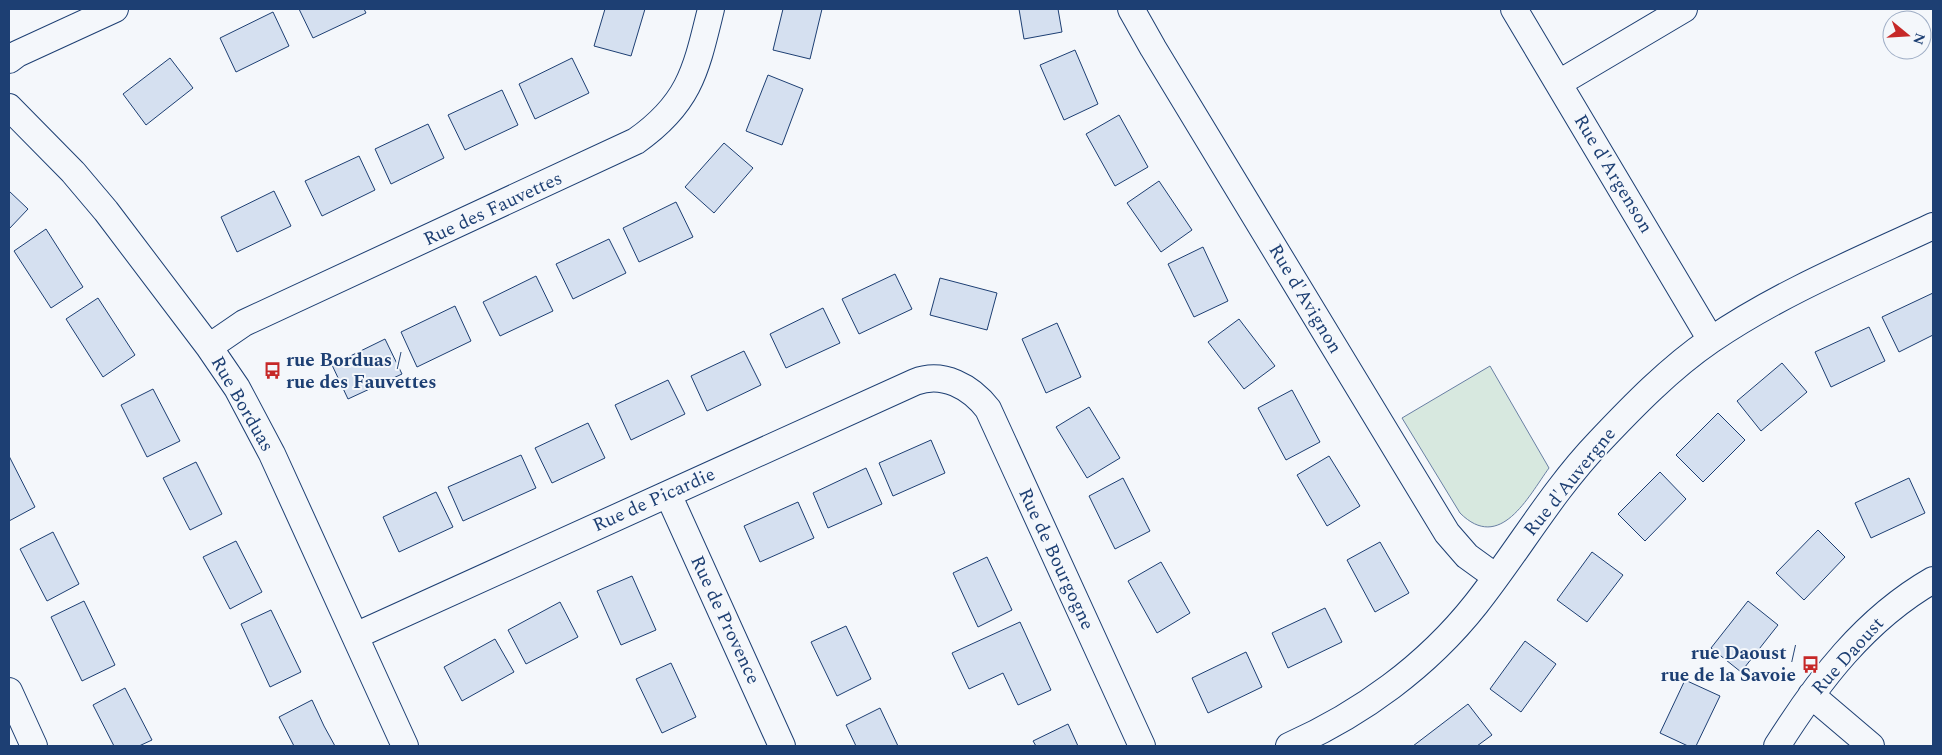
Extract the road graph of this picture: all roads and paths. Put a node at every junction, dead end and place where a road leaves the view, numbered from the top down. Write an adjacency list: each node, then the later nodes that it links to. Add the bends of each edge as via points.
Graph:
1 (115, 9): 6 (street)
2 (711, 9): 11 (street, Rue des Fauvettes, via 698,60 686,90 664,120 636,141 244,323)
3 (1131, 9): 14 (street, Rue d'Avignon, via 1448,533 1467,556)
4 (1514, 9): 7 (street, Rue d'Argenson)
5 (1684, 9): 7 (street)
6 (9, 60)
7 (1559, 83): 10 (street, Rue d'Argenson)
8 (9, 107): 11 (street, Rue Borduas, via 101,204)
9 (1933, 226): 10 (street, Rue d'Auvergne, via 1801,289)
10 (1711, 340): 14 (street, Rue d'Auvergne, via 1673,370 1597,444)
11 (209, 347): 16 (street, Rue Borduas, via 238,388 267,445)
12 (957, 383): 13 (street, Rue de Picardie, via 922,379); 22 (street, Rue de Bourgogne, via 970,390 988,409)
13 (668, 494): 16 (street, Rue de Picardie); 21 (street, Rue de Provence)
14 (1496, 577): 23 (street, Rue d'Auvergne, via 1441,644 1400,679 1348,716)
15 (1933, 580): 18 (street, Rue Daoust, via 1905,597 1862,634)
16 (355, 636): 20 (street, Rue Borduas)
17 (9, 691): 19 (street)
18 (1811, 695): 24 (street, Rue Daoust); 25 (street)
19 (34, 746)
20 (405, 746)
21 (782, 746)
22 (1142, 746)
23 (1289, 746)
24 (1777, 746)
25 (1871, 746)

